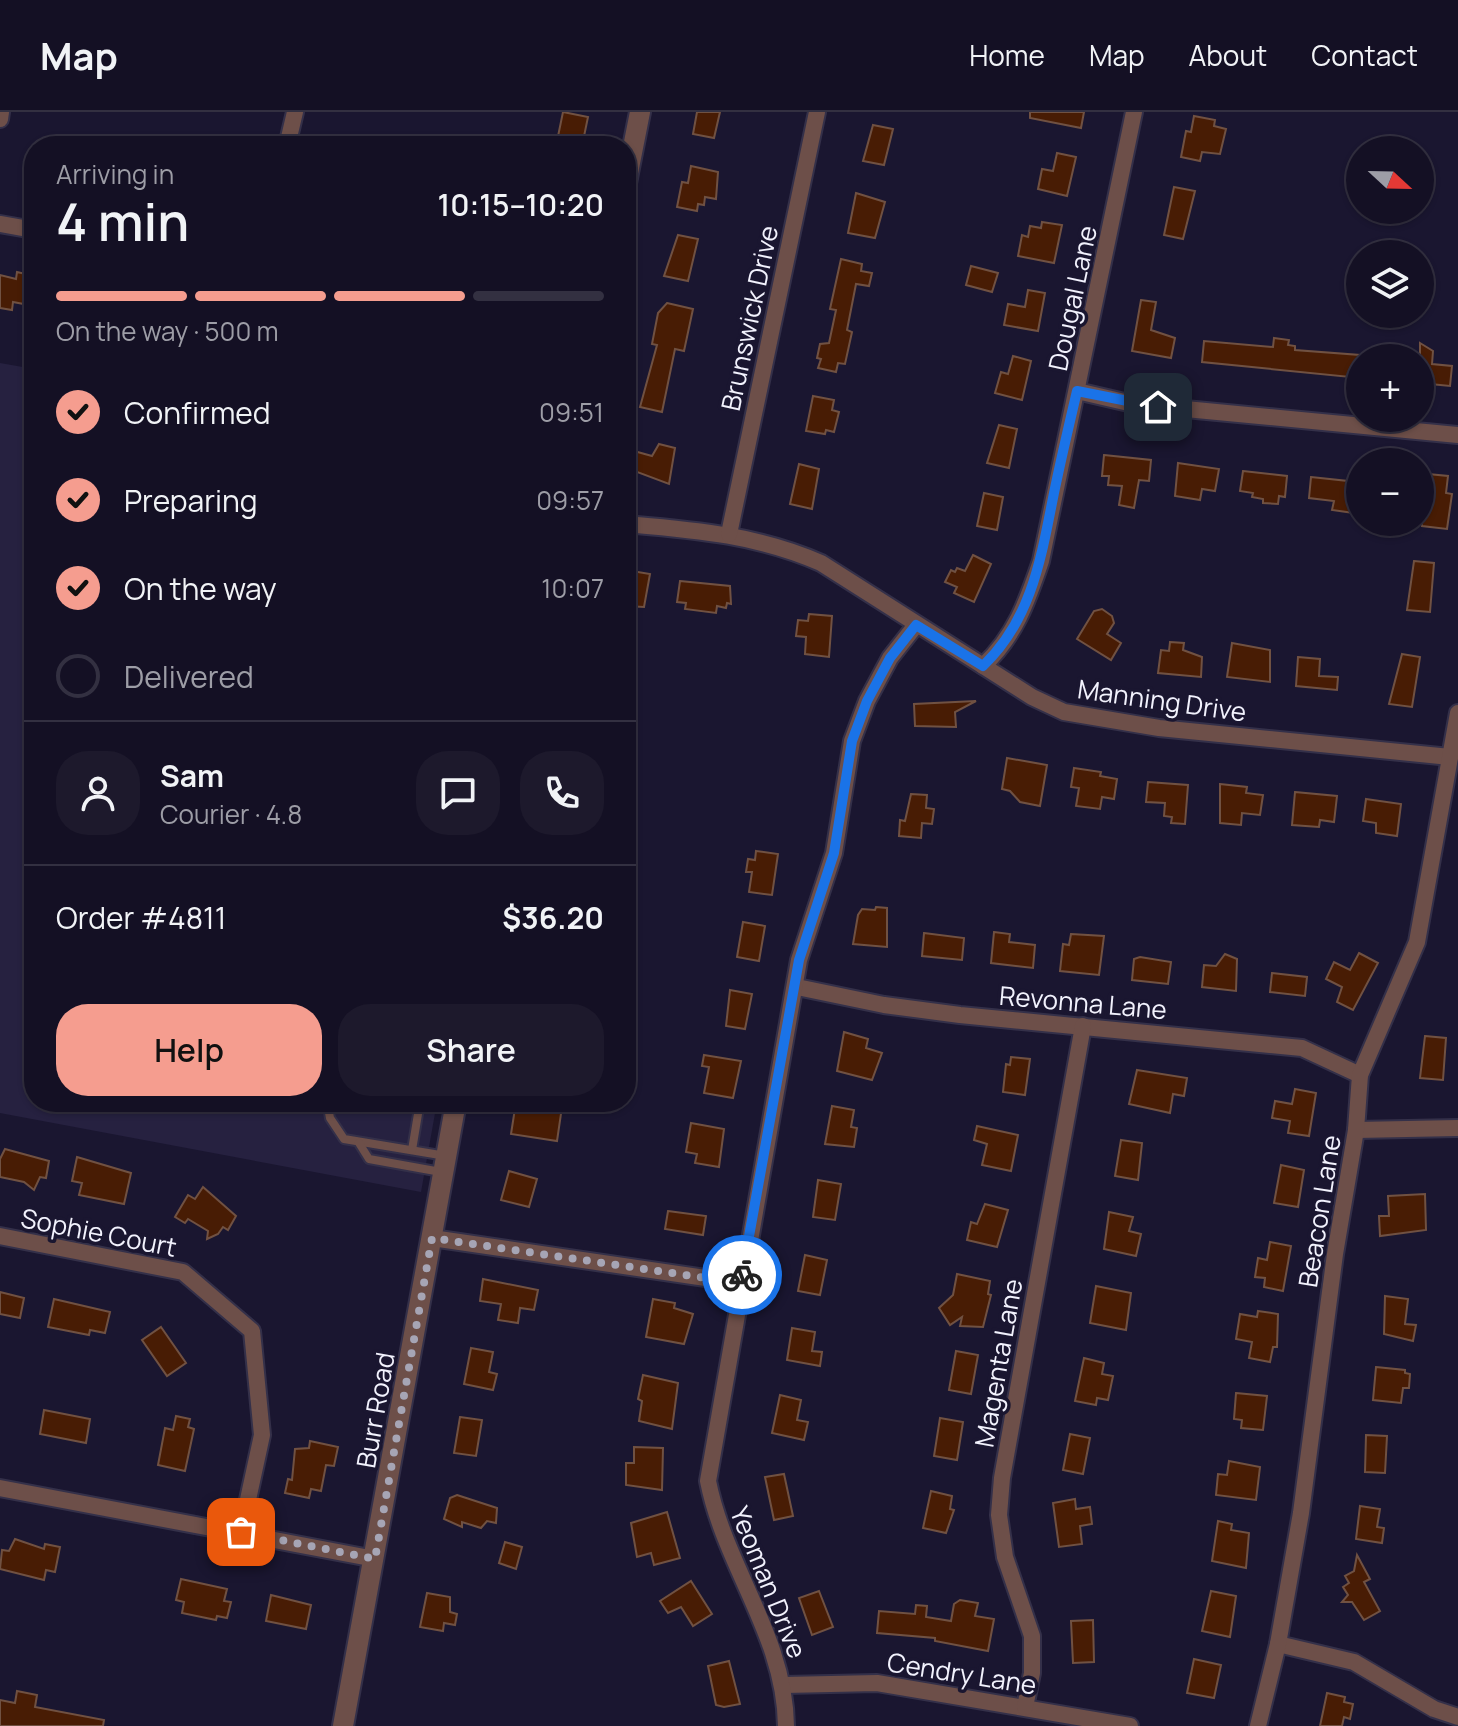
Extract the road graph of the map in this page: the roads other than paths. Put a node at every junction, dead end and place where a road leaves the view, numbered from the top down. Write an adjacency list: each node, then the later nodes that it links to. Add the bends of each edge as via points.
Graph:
1 (1, 112): 6 (street)
2 (295, 112): 7 (street)
3 (640, 112): 8 (street)
4 (817, 112): 14 (street, Brunswick Drive)
5 (1134, 112): 11 (street, Dougal Lane)
6 (0, 119)
7 (289, 136)
8 (635, 136)
9 (0, 224): 10 (street)
10 (24, 228)
11 (1077, 391): 12 (street, via 1162,408); 16 (street, Dougal Lane, via 1041,561 1023,615 1004,646)
12 (1458, 435)
13 (636, 525): 14 (street, Manning Drive)
14 (729, 534): 15 (street, Manning Drive, via 783,546 821,563)
15 (916, 625): 16 (street, Manning Drive); 19 (street, Yeoman Drive, via 890,658 852,741 834,853 803,949)
16 (983, 666): 18 (street, Manning Drive, via 1064,712 1105,720)
17 (1458, 713): 18 (street, Beacon Lane)
18 (1450, 757): 21 (street, Beacon Lane, via 1417,942)
19 (797, 987): 20 (street, Revonna Lane, via 914,1009); 32 (street, Yeoman Drive)
20 (1083, 1026): 21 (street, Revonna Lane, via 1302,1048); 38 (street, Magenta Lane, via 1002,1478 999,1515 1005,1557 1032,1636)
21 (1360, 1075): 26 (street, Beacon Lane)
22 (331, 1112): 27 (lane, via 338,1133)
23 (418, 1112): 28 (lane)
24 (454, 1112): 29 (street, Burr Road)
25 (1458, 1128): 26 (street)
26 (1356, 1130): 36 (street, Beacon Lane)
27 (359, 1143): 28 (lane); 29 (lane, via 369,1159)
28 (412, 1150): 29 (lane)
29 (445, 1164): 31 (street, Burr Road)
30 (0, 1236): 34 (street, Sophie Court, via 183,1272 252,1331 262,1435)
31 (432, 1238): 32 (street); 35 (street, Burr Road)
32 (740, 1283): 37 (street, Yeoman Drive, via 708,1481 716,1521 754,1597)
33 (0, 1488): 34 (street)
34 (241, 1532): 35 (street)
35 (375, 1559): 40 (street, Burr Road)
36 (1278, 1644): 39 (street, via 1354,1662 1434,1709); 43 (street, Beacon Lane)
37 (784, 1685): 38 (street, Cendry Lane, via 877,1683); 41 (street, Yeoman Drive)
38 (1025, 1707): 42 (street, Cendry Lane)
39 (1458, 1717)
40 (343, 1726)
41 (786, 1726)
42 (1130, 1726)
43 (1258, 1726)

